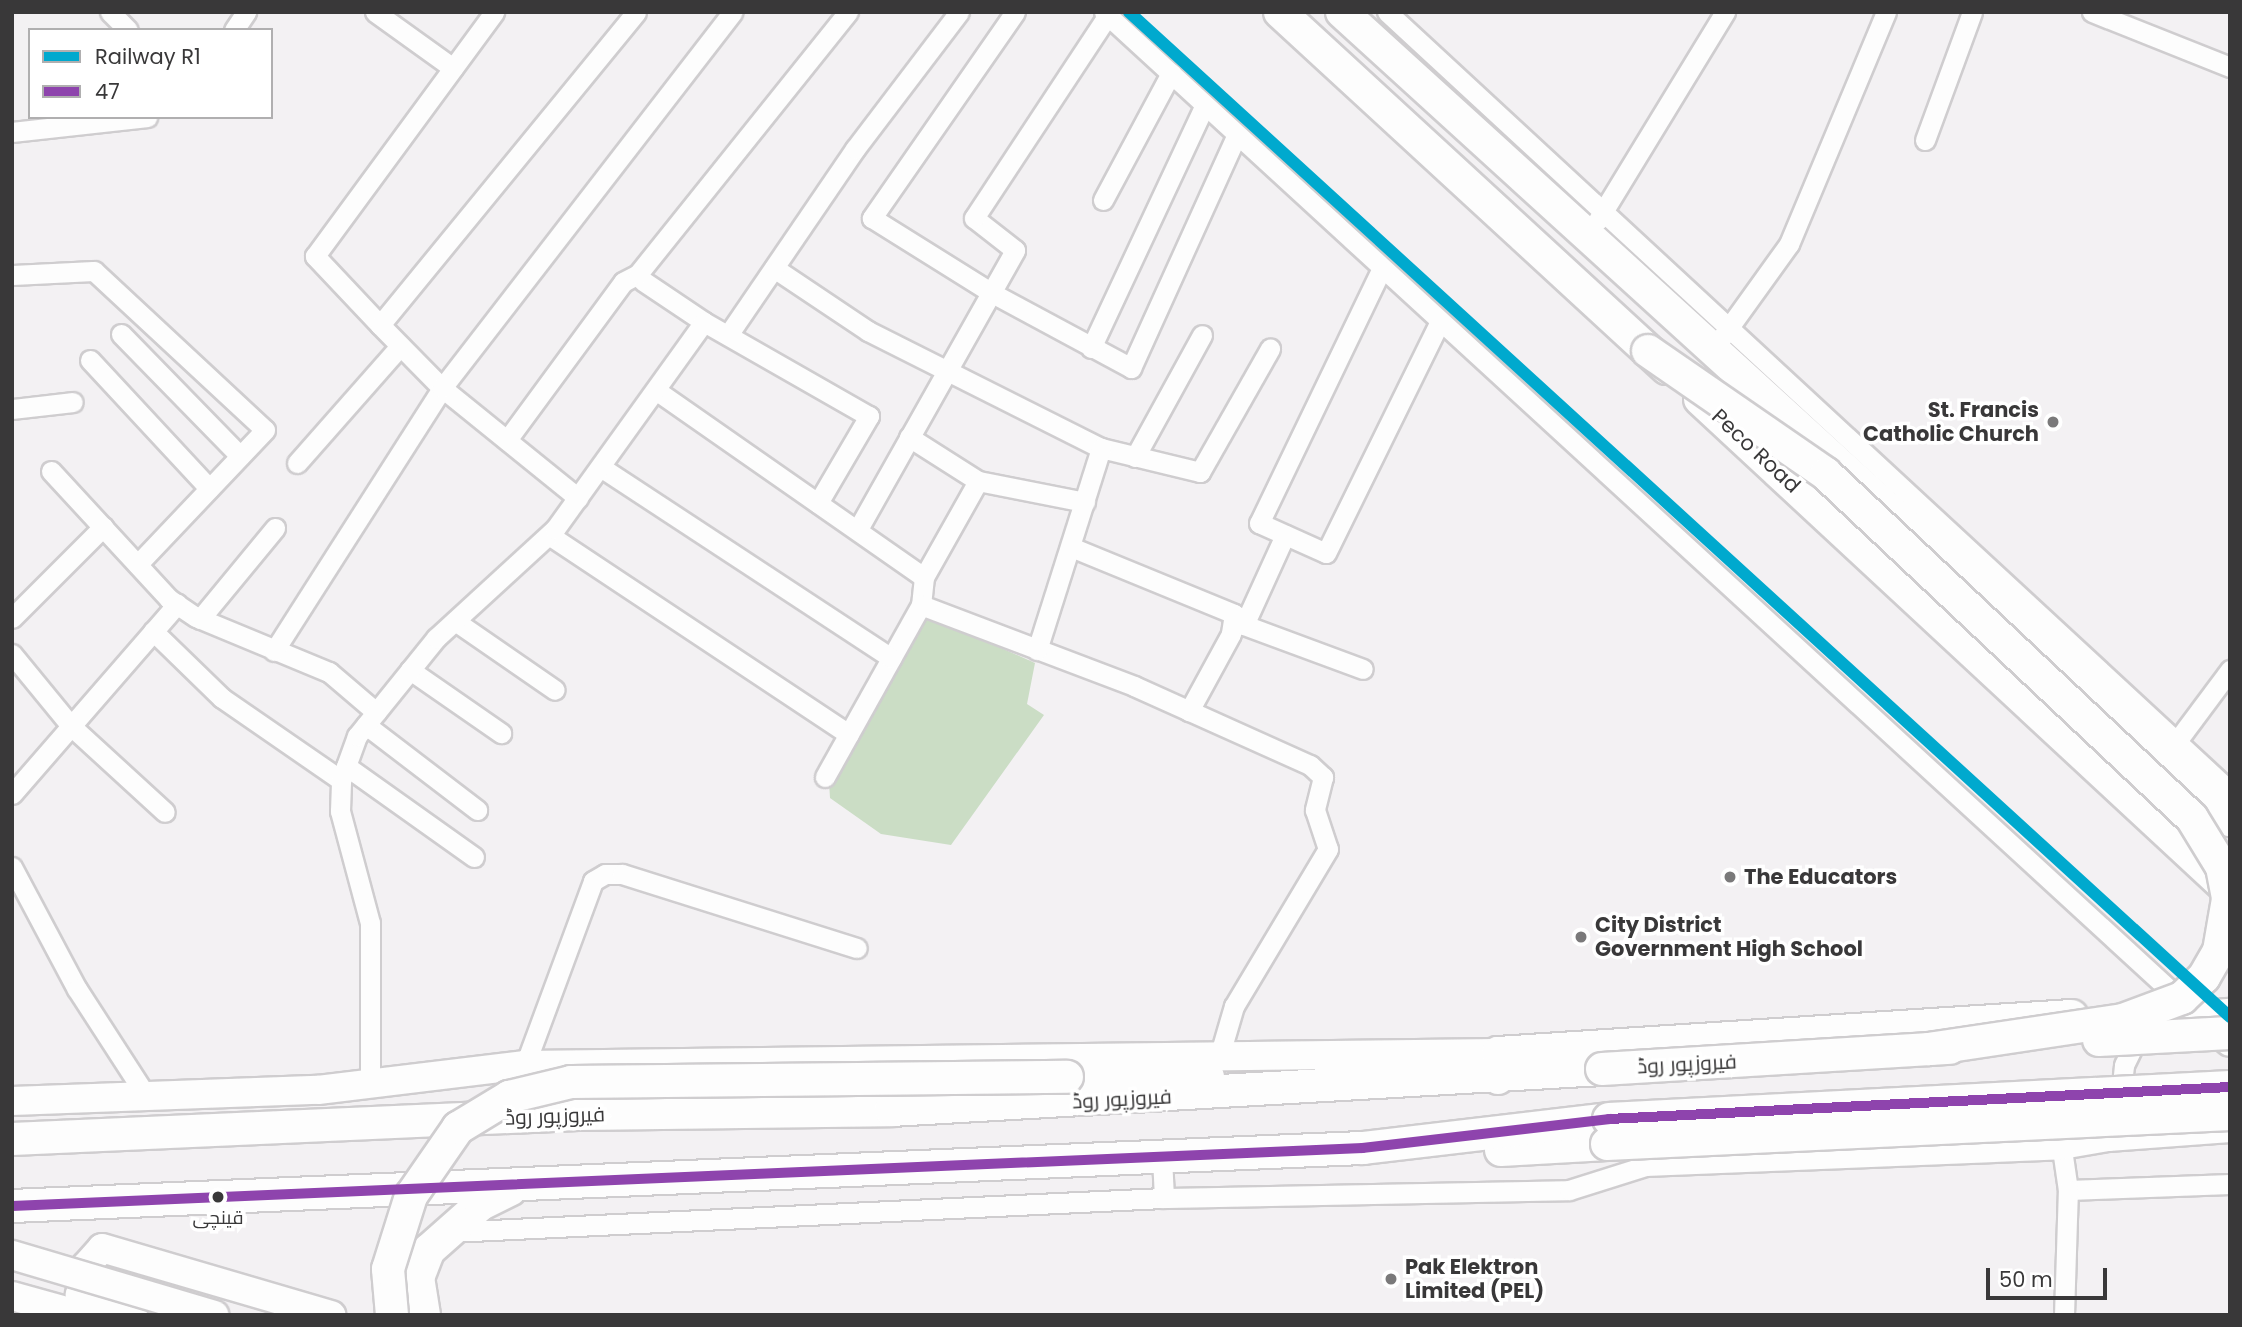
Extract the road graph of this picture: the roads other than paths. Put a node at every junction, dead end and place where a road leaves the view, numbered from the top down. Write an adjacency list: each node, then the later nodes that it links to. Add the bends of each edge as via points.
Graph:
1 (110, 12): 18 (street)
2 (246, 12): 19 (street)
3 (375, 12): 21 (street)
4 (494, 12): 21 (street)
5 (733, 12): 48 (street)
6 (848, 12): 53 (street, via 638,274 623,282)
7 (960, 12): 30 (street)
8 (1015, 12): 34 (street, via 873,218)
9 (1280, 12): 45 (main road, Peco Road)
10 (1387, 12): 29 (street)
11 (1725, 12): 29 (street)
12 (1886, 12): 41 (street, via 1789,244)
13 (1972, 12): 27 (street)
14 (2092, 12): 20 (street)
15 (1345, 13): 29 (main road)
16 (1106, 14): 22 (street); 34 (street, via 974,218 1015,249)
17 (625, 16): 37 (street)
18 (126, 28)
19 (235, 28)
20 (2230, 66)
21 (453, 68): 37 (street, via 314,256)
22 (1171, 73): 23 (street); 28 (street)
23 (1205, 106): 26 (street); 43 (street)
24 (129, 119): 25 (street)
25 (12, 132)
26 (1236, 136): 31 (street); 43 (street, via 1131,368)
27 (1925, 140)
28 (1103, 200)
29 (1596, 224): 41 (main road)
30 (774, 268): 39 (street); 47 (street, via 868,331)
31 (1381, 270): 35 (street); 69 (street, via 1258,518)
32 (12, 275): 55 (street, via 93,271 265,430)
33 (643, 282): 36 (street)
34 (992, 293): 43 (street); 47 (street)
35 (1440, 321): 69 (street, via 1326,552); 107 (street)
36 (704, 322): 39 (street); 49 (street)
37 (380, 325): 42 (street)
38 (121, 334): 55 (street)
39 (728, 335): 64 (street, via 869,416)
40 (1202, 335): 56 (street)
41 (1720, 340): 71 (main road)
42 (400, 346): 48 (street); 57 (street)
43 (1091, 348)
44 (1270, 349): 56 (street, via 1203,471)
45 (1648, 351): 104 (main road, Peco Road); 110 (main road, bridge, via 1826,474 2192,818 2222,867 2228,899 2218,951 2204,977 2182,998 2123,1020)
46 (90, 360): 61 (street)
47 (946, 371): 52 (street); 54 (street)
48 (442, 388): 53 (street); 81 (street)
49 (657, 391): 58 (street); 64 (street)
50 (73, 402): 51 (street)
51 (12, 410)
52 (909, 438): 60 (street); 67 (street)
53 (507, 440): 62 (street)
54 (1101, 448): 56 (street); 63 (street)
55 (240, 456): 61 (street)
56 (1135, 457)
57 (297, 463)
58 (602, 468): 62 (street); 84 (street)
59 (51, 471): 65 (street)
60 (978, 481): 63 (street); 73 (street)
61 (209, 488): 72 (street)
62 (579, 498): 68 (street)
63 (1085, 502): 70 (street)
64 (818, 503): 67 (street)
65 (103, 527): 72 (street); 76 (street)
66 (275, 528): 77 (street)
67 (858, 529): 73 (street)
68 (549, 535): 78 (street); 93 (street)
69 (1285, 535): 79 (street)
70 (1071, 547): 79 (street, via 1234,614); 82 (street)
71 (1958, 557): 94 (street); 101 (main road)
72 (138, 564): 74 (street)
73 (924, 577): 75 (street)
74 (177, 604): 77 (street); 80 (street)
75 (921, 605): 82 (street); 84 (street)
76 (12, 618)
77 (200, 619): 81 (street)
78 (455, 621): 86 (street); 88 (street)
79 (1240, 623): 85 (street); 89 (street)
80 (153, 631): 91 (street); 95 (street, via 222,698)
81 (274, 650): 90 (street, via 329,672)
82 (1037, 650): 89 (street)
83 (12, 654): 91 (street)
84 (891, 658): 93 (street)
85 (1363, 669)
86 (410, 670): 90 (street); 92 (street)
87 (2230, 670): 94 (street)
88 (555, 690)
89 (1189, 711): 111 (street, via 1323,777 1315,810 1328,849 1234,1006)
90 (371, 719): 95 (street); 99 (street)
91 (71, 726): 98 (street); 100 (street)
92 (501, 733)
93 (849, 734): 96 (street)
94 (2177, 741): 97 (street)
95 (343, 773): 102 (street); 114 (street, via 351,864 370,923)
96 (825, 777)
97 (2230, 791)
98 (12, 794)
99 (477, 810)
100 (165, 812)
101 (2230, 820)
102 (474, 858)
103 (12, 867): 117 (street, via 78,989)
104 (2230, 891)
105 (857, 948): 112 (street, via 622,874 605,874 593,881)
106 (2230, 1008): 107 (street)
107 (2193, 1011): 109 (street); 113 (main road); 123 (street, via 2144,1035 2129,1051 2119,1126)
108 (2230, 1033): 110 (main road, فیروزپور روڈ, bridge)
109 (2230, 1042)
110 (1928, 1049): 113 (main road, فیروزپور روڈ, bridge, via 1602,1069)
111 (1220, 1054): 112 (street); 113 (street)
112 (525, 1065): 114 (street)
113 (1498, 1065): 116 (main road, فیروزپور روڈ)
114 (370, 1084): 117 (street)
115 (2230, 1087): 120 (main road, bridge)
116 (1303, 1090): 122 (main road, فیروزپور روڈ); 138 (main road, bridge, via 1188,1074 571,1082 509,1097 458,1128 411,1196 388,1269)
117 (145, 1094): 118 (street)
118 (12, 1101)
119 (2230, 1114): 120 (main road, bridge)
120 (1608, 1131): 125 (main road)
121 (2230, 1132): 123 (street)
122 (12, 1139)
123 (2108, 1141): 124 (street)
124 (2062, 1149): 128 (street); 129 (street, via 1645,1166 1569,1189)
125 (1162, 1157): 127 (main road); 129 (street)
126 (2230, 1184): 128 (street)
127 (518, 1186): 130 (main road); 131 (main road, via 481,1203)
128 (2068, 1190): 140 (street)
129 (1164, 1198): 131 (street)
130 (12, 1206)
131 (446, 1232): 139 (main road, via 429,1250 418,1278)
132 (12, 1255): 136 (street, bridge)
133 (12, 1296): 134 (street)
134 (80, 1315)
135 (133, 1315): 137 (street, via 80,1295 86,1266 102,1248)
136 (214, 1315)
137 (331, 1315)
138 (392, 1315)
139 (424, 1315)
140 (2064, 1315)

